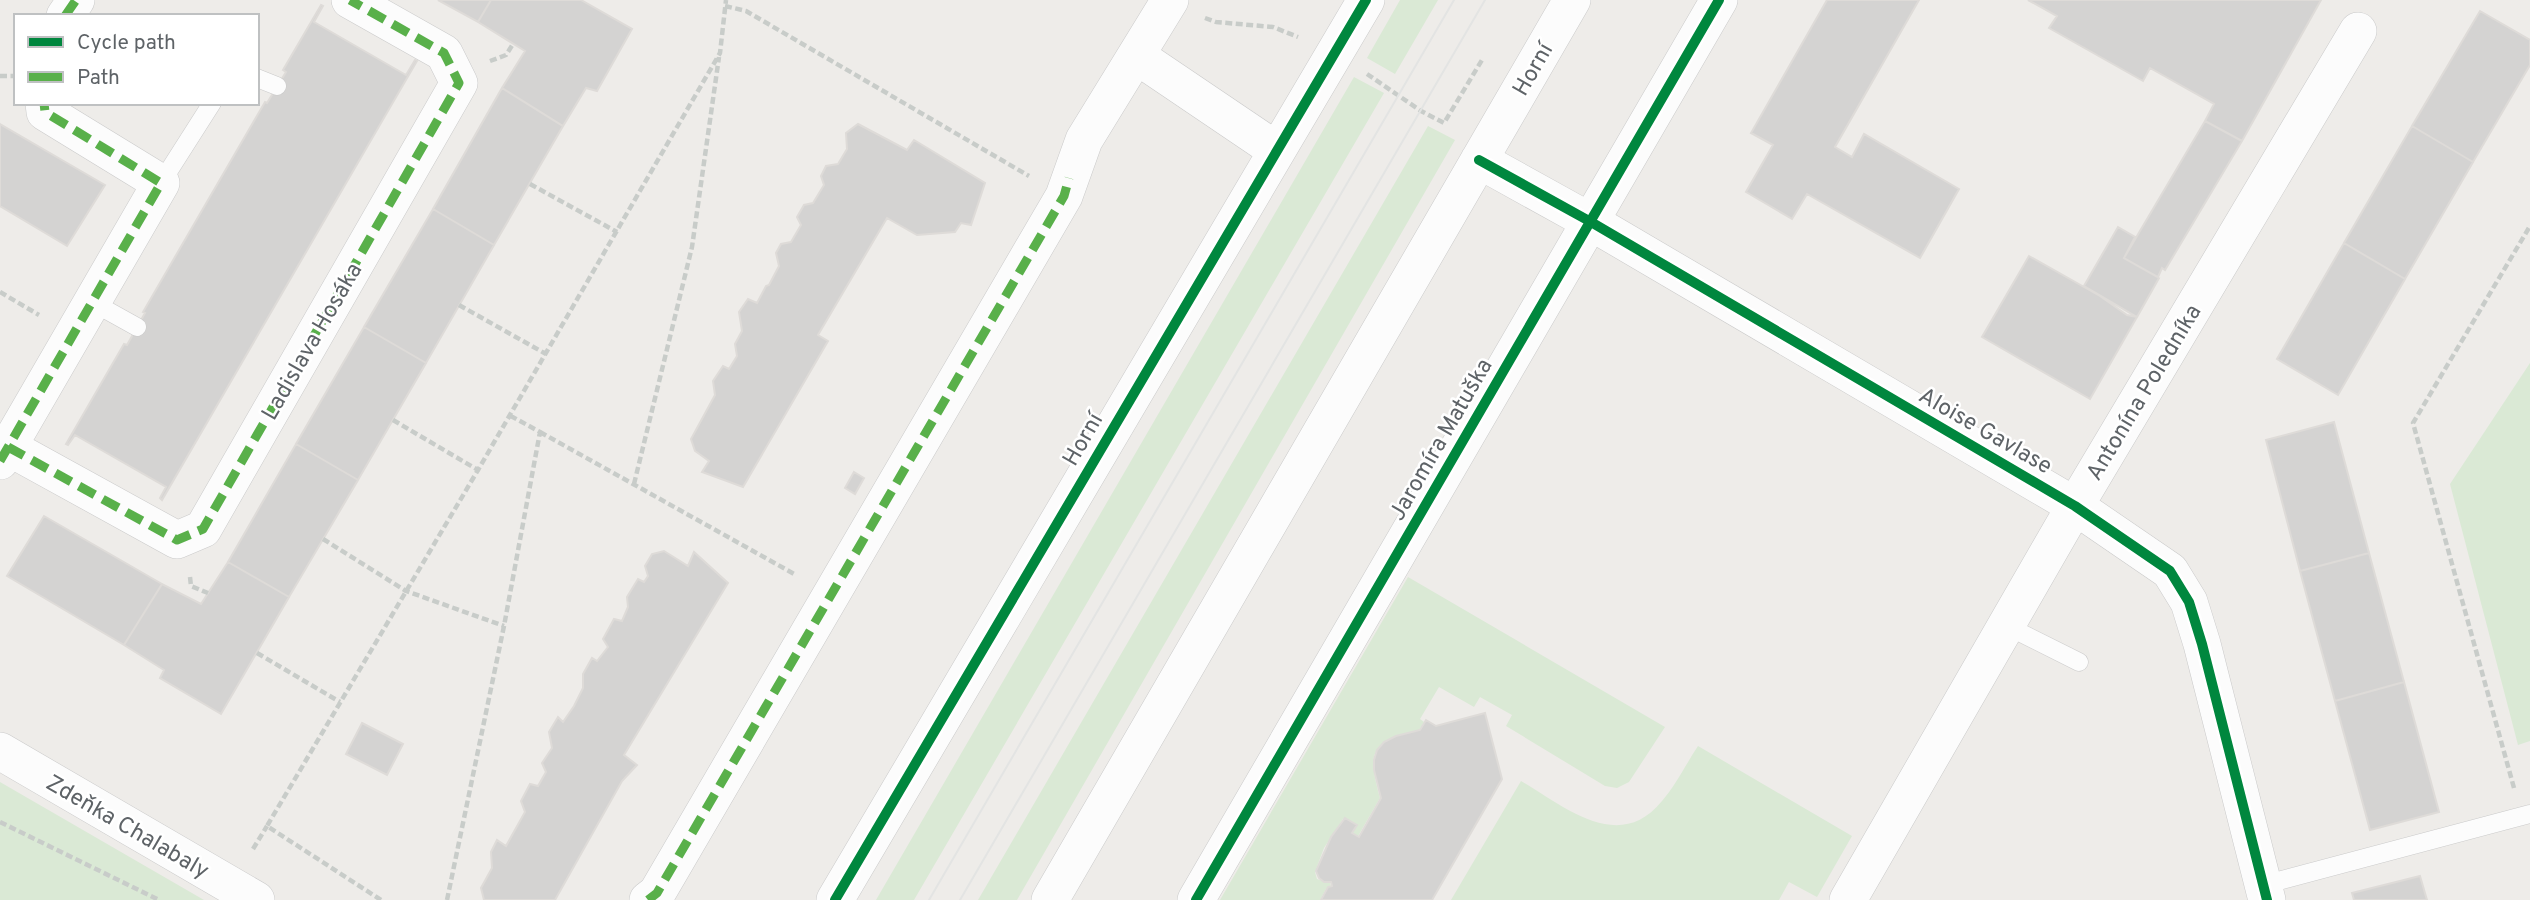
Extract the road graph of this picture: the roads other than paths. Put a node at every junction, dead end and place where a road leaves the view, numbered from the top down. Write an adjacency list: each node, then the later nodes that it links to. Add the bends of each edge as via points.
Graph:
1 (350, 0): 18 (street, Ladislava Hosáka, via 444,53 459,83 203,529 177,540)
2 (1170, 0): 7 (street)
3 (1366, 0): 12 (street, Horní)
4 (1572, 0): 13 (street, Horní)
5 (1720, 0): 15 (street, Jaromíra Matuška)
6 (2358, 31): 19 (street, Antonína Poledníka)
7 (1137, 56): 12 (street); 27 (street, via 1084,140 1064,196 833,595 657,893)
8 (259, 79): 9 (lane)
9 (277, 86)
10 (44, 105): 14 (street, via 45,112)
11 (211, 105): 14 (lane)
12 (1276, 150): 23 (street, Horní)
13 (1479, 160): 15 (street, Aloise Gavlase); 30 (street, Horní)
14 (161, 183): 16 (street, Ladislava Hosáka)
15 (1591, 222): 19 (street, Aloise Gavlase); 31 (street, Jaromíra Matuška)
16 (92, 302): 17 (lane); 18 (street, Ladislava Hosáka)
17 (137, 327)
18 (4, 454)
19 (2075, 506): 20 (street, Antonína Poledníka); 25 (street, Aloise Gavlase, via 2170,572 2189,602)
20 (2007, 626): 21 (lane); 32 (street, Antonína Poledníka)
21 (2079, 662)
22 (0, 751): 26 (street, Zdeňka Chalabaly)
23 (918, 759): 28 (street, via 862,819); 29 (street, Horní)
24 (2526, 815): 25 (lane)
25 (2265, 892)
26 (256, 900)
27 (648, 900)
28 (810, 900)
29 (835, 900)
30 (1049, 900)
31 (1196, 900)
32 (1849, 900)

